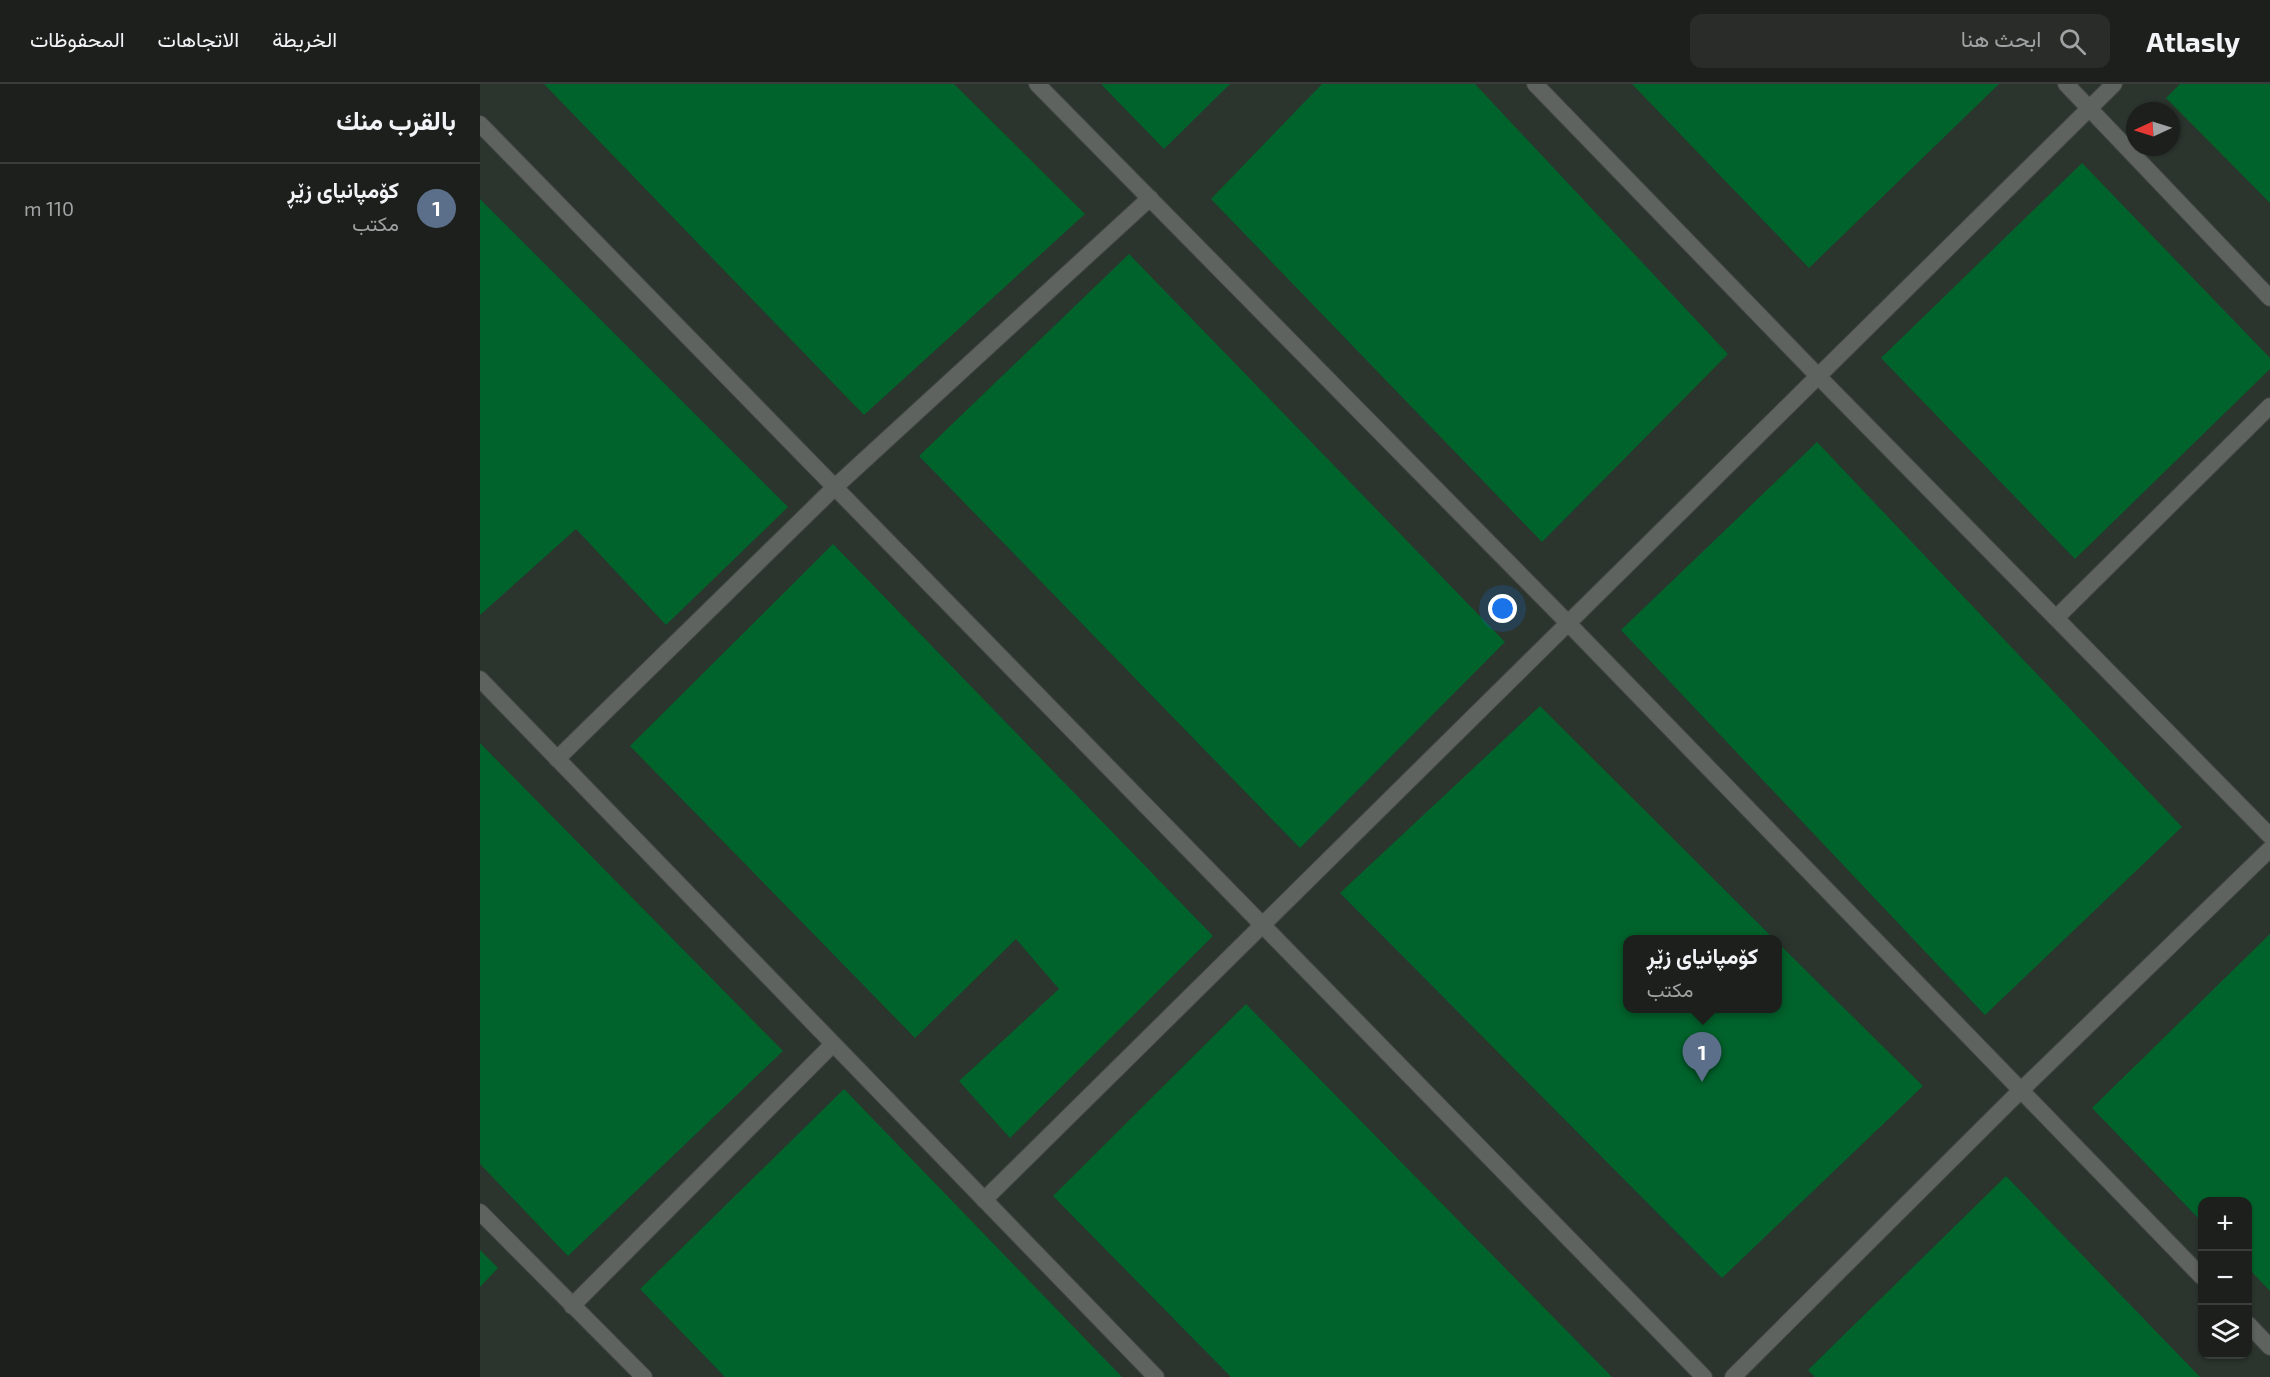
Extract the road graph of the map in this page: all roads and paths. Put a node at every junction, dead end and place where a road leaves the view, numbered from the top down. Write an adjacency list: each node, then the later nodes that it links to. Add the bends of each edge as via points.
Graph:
1 (1037, 84): 7 (lane)
2 (1535, 84): 9 (lane)
3 (2066, 84): 5 (lane)
4 (2114, 84): 5 (lane)
5 (2089, 108): 8 (lane); 9 (lane)
6 (480, 124): 11 (lane)
7 (1150, 198): 11 (lane); 13 (lane)
8 (2270, 298)
9 (1818, 376): 12 (lane); 13 (lane)
10 (2270, 406): 12 (lane)
11 (835, 487): 15 (lane); 18 (lane)
12 (2056, 618): 16 (lane)
13 (1568, 623): 18 (lane); 20 (lane)
14 (480, 679): 15 (lane)
15 (557, 759): 19 (lane)
16 (2270, 836)
17 (2270, 849): 20 (lane)
18 (1262, 925): 21 (lane); 29 (lane)
19 (833, 1044): 21 (lane); 24 (lane)
20 (2022, 1090): 23 (lane); 30 (lane)
21 (984, 1200): 28 (lane)
22 (480, 1212): 24 (lane)
23 (2198, 1273)
24 (573, 1305): 27 (lane)
25 (2252, 1329): 26 (lane)
26 (2270, 1347)
27 (644, 1377)
28 (1156, 1377)
29 (1704, 1377)
30 (1733, 1377)

